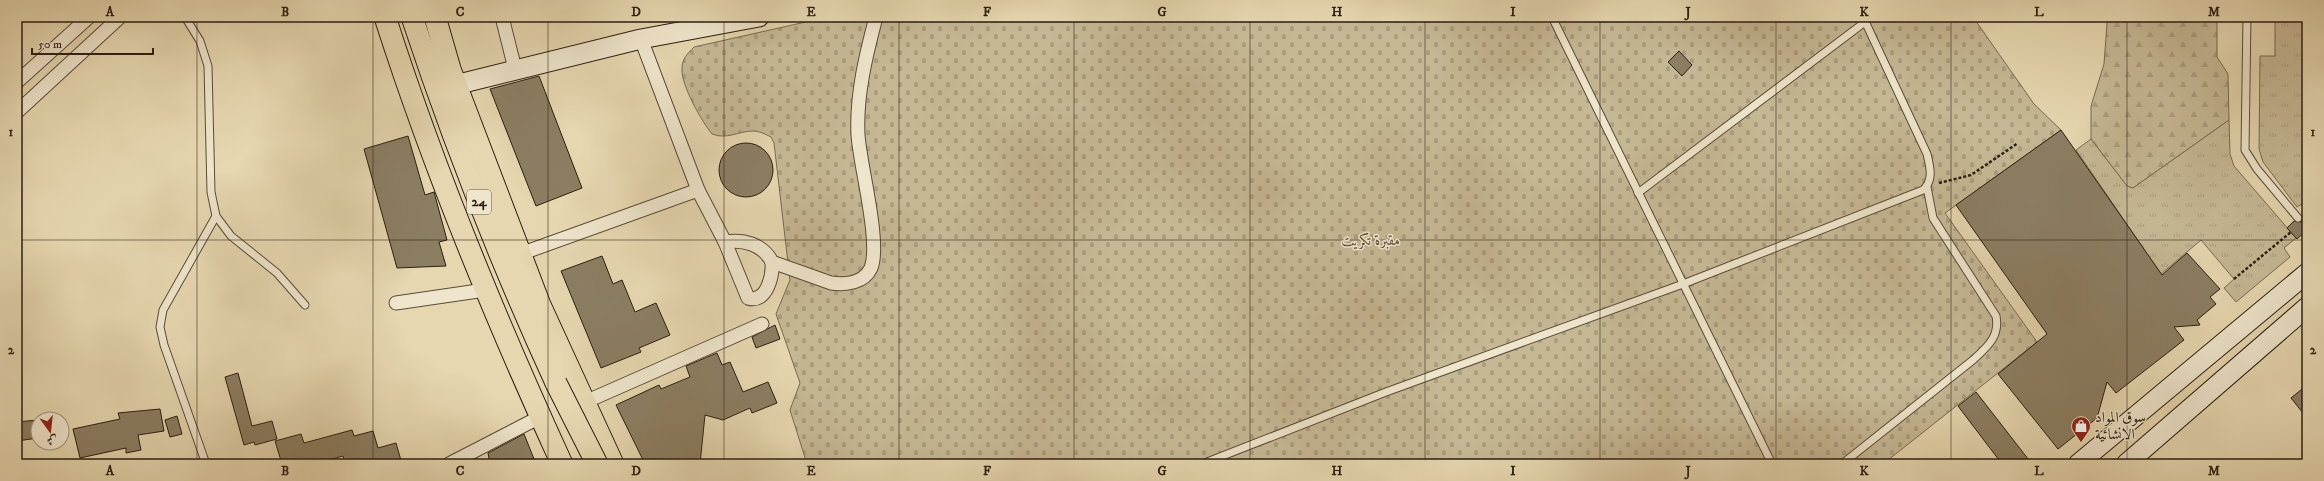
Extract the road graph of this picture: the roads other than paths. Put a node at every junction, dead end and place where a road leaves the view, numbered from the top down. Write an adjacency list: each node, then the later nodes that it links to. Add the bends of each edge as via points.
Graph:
1 (89, 17): 15 (street)
2 (120, 17): 17 (street)
3 (185, 17): 21 (lane, via 200,41 208,66 211,192)
4 (385, 17): 28 (main road, via 424,136)
5 (412, 17): 40 (main road, 24, bridge, via 486,222 519,302)
6 (435, 17): 16 (main road)
7 (502, 17): 14 (street)
8 (759, 17): 13 (main road)
9 (876, 17): 25 (street, via 863,78 858,133 874,247 870,270 862,279 841,285)
10 (1552, 17): 20 (lane)
11 (2247, 17): 22 (lane, via 2245,150 2256,169)
12 (1864, 20): 18 (lane, via 1927,154 1931,175); 20 (lane)
13 (641, 39): 14 (main road); 19 (street)
14 (515, 69): 16 (main road)
15 (17, 82)
16 (456, 85): 24 (main road)
17 (17, 112)
18 (1927, 186): 27 (lane, via 1923,190); 44 (lane, via 1933,218 1996,316 1996,334 1973,360)
19 (698, 190): 23 (street); 24 (street)
20 (1638, 193): 27 (lane)
21 (216, 216): 30 (lane, via 231,236 277,273); 37 (lane, via 167,302 160,327)
22 (2298, 218)
23 (725, 242): 25 (street, via 750,243 767,253); 25 (street, via 748,298 765,292 770,281)
24 (520, 254): 35 (main road, via 540,305)
25 (772, 262)
26 (2307, 273): 31 (main road)
27 (1683, 284): 42 (lane, via 1394,389); 43 (lane)
28 (486, 290): 29 (street); 36 (main road)
29 (396, 303)
30 (305, 305)
31 (2268, 306): 34 (main road); 45 (main road)
32 (2307, 307): 34 (main road)
33 (762, 324): 35 (street)
34 (2285, 326): 46 (main road)
35 (585, 402): 41 (main road)
36 (540, 417): 38 (street); 39 (main road)
37 (206, 464)
38 (449, 464)
39 (562, 464)
40 (597, 464)
41 (613, 464)
42 (1202, 464)
43 (1772, 464)
44 (1842, 464)
45 (2078, 464)
46 (2126, 464)

